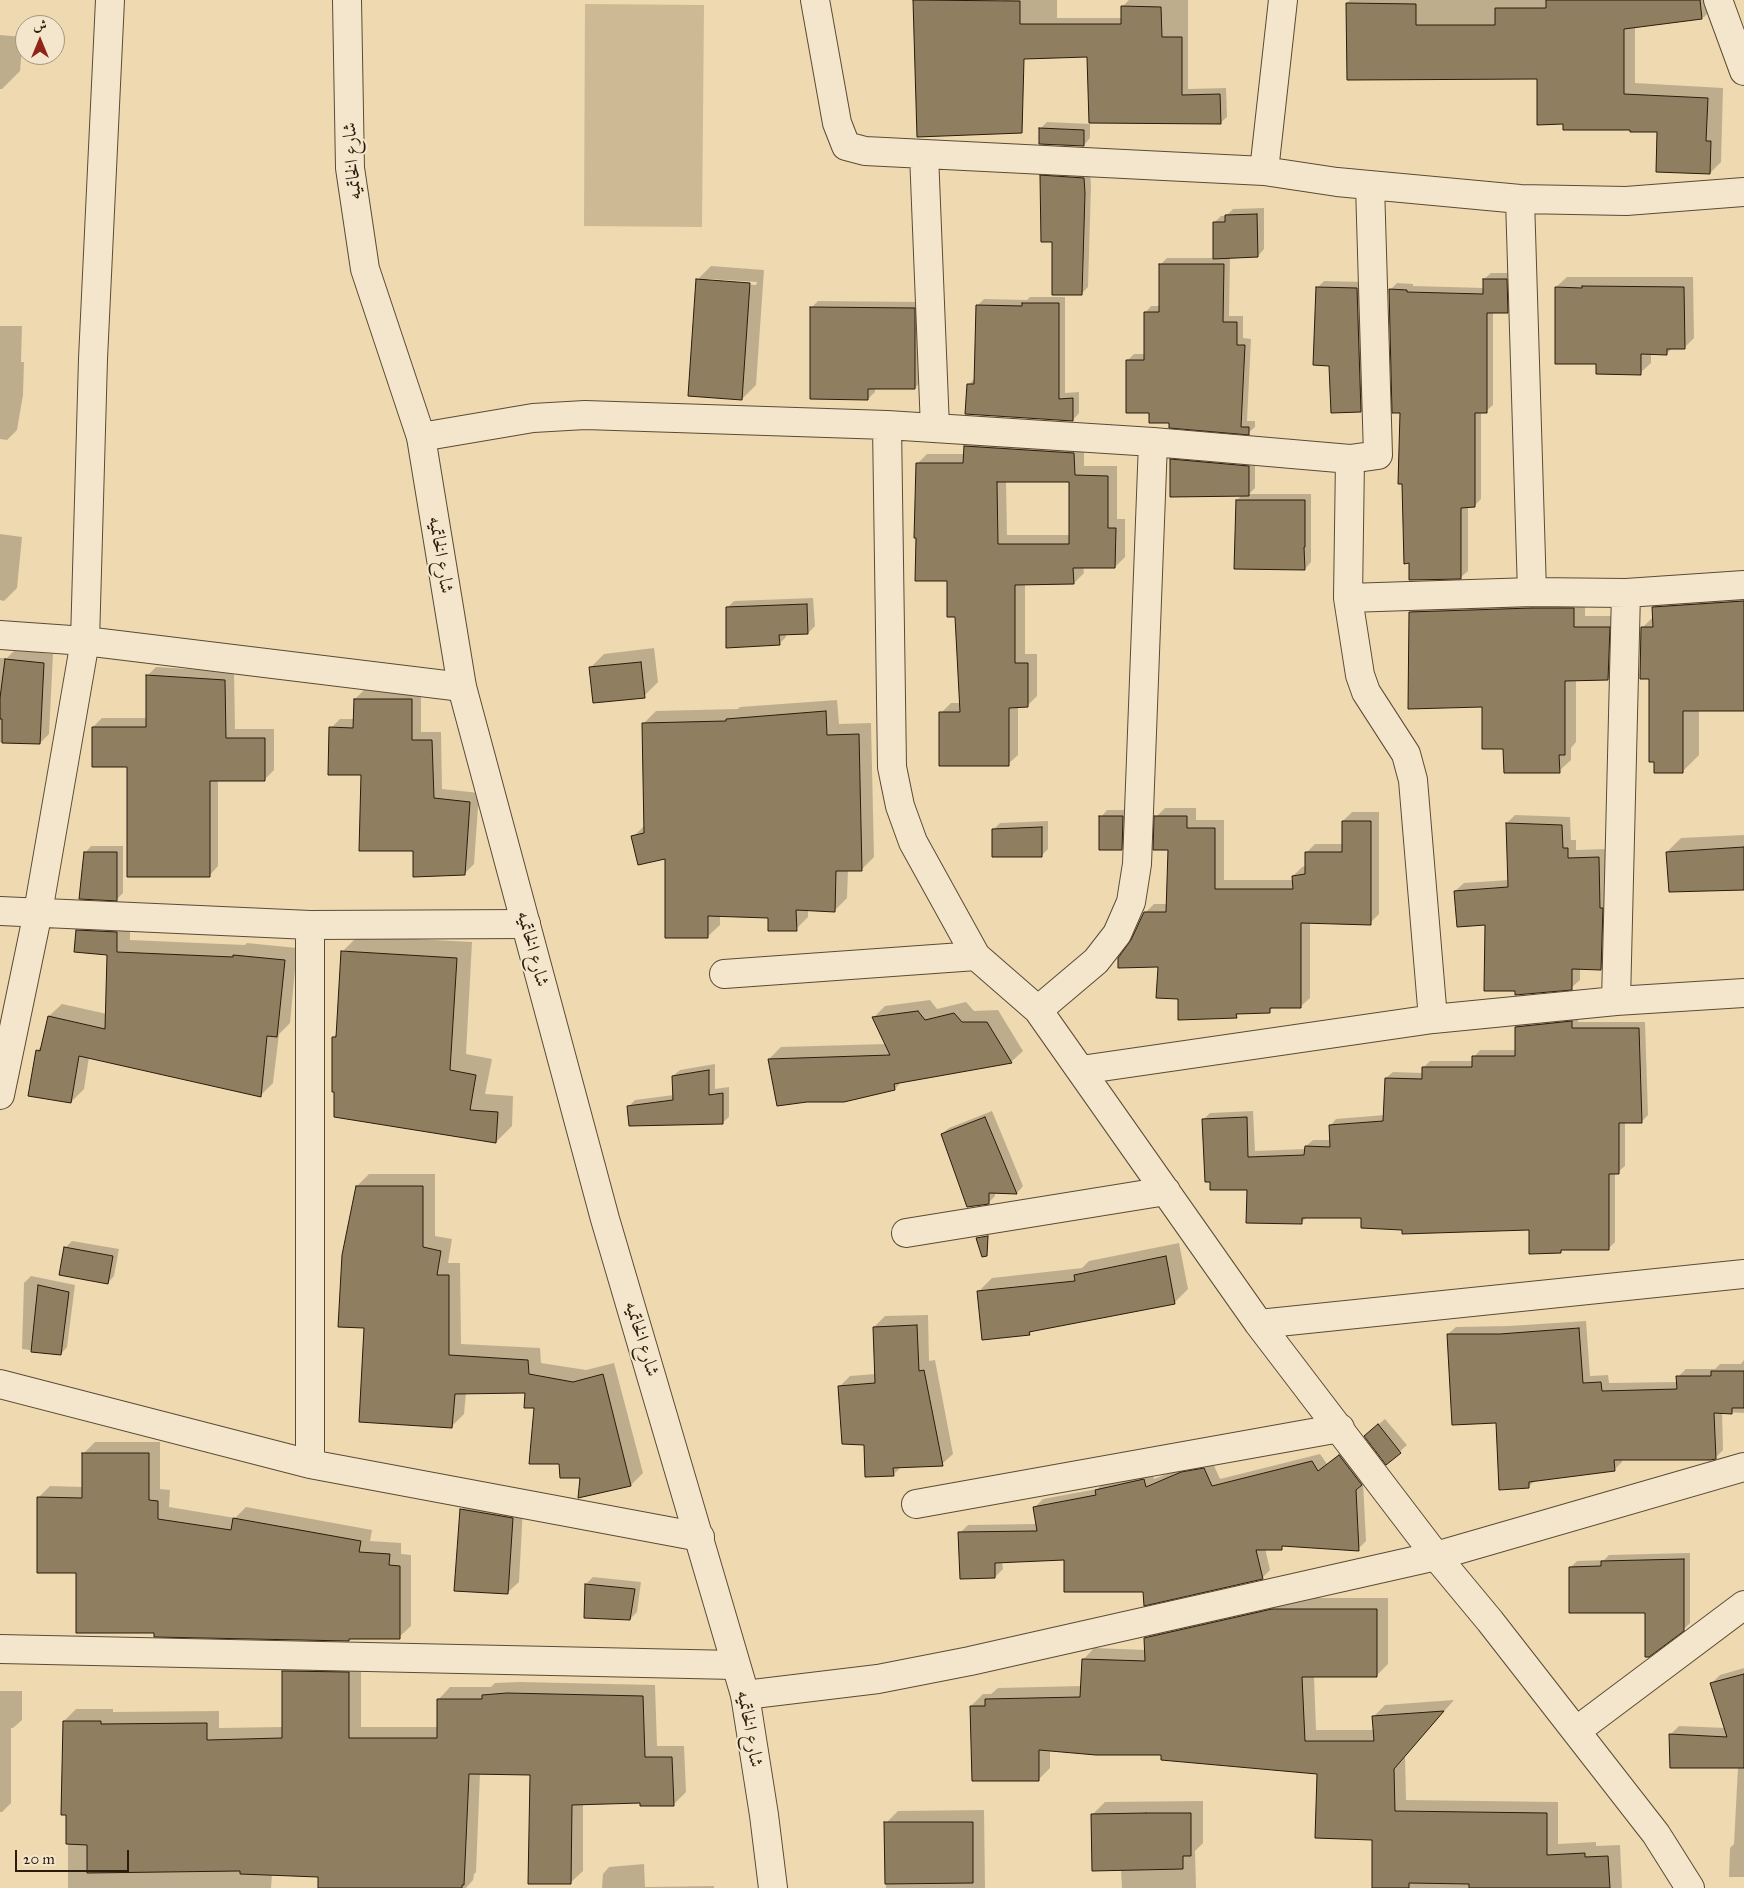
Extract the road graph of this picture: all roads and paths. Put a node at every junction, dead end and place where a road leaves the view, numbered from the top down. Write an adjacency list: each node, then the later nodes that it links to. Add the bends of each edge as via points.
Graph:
1 (110, 0): 22 (street, via 93,359)
2 (347, 0): 14 (street, شارع الخاتميه, via 350,168 366,269)
3 (815, 0): 7 (street, via 837,123 846,146)
4 (1283, 0): 8 (street)
5 (1718, 0): 6 (street)
6 (1744, 71)
7 (924, 154): 8 (street); 13 (street)
8 (1264, 171): 9 (street)
9 (1370, 185): 11 (street); 16 (street, via 1378,455)
10 (1744, 192): 11 (street, via 1626,201)
11 (1520, 199): 18 (street)
12 (887, 425): 13 (street); 14 (street, via 585,415 533,418); 28 (street, via 892,767 900,806 913,842)
13 (935, 428): 15 (street)
14 (421, 437): 23 (street, شارع الخاتميه)
15 (1153, 442): 16 (street); 32 (street, via 1137,864 1131,902 1116,934 1096,961)
16 (1350, 459): 20 (street)
17 (1744, 585): 19 (street)
18 (1532, 592): 19 (street); 20 (street)
19 (1626, 593): 31 (street)
20 (1348, 598): 33 (street, via 1360,675 1366,692 1406,754 1413,780)
21 (0, 635): 22 (street)
22 (85, 641): 23 (street); 25 (street)
23 (462, 687): 26 (street, شارع الخاتميه)
24 (0, 911): 25 (street)
25 (38, 912): 27 (street); 35 (street)
26 (526, 924): 27 (street); 45 (street, شارع الخاتميه, via 605,1219)
27 (310, 925): 42 (street)
28 (976, 956): 29 (street); 32 (street)
29 (724, 974)
30 (1744, 993): 31 (street)
31 (1616, 1001): 33 (street)
32 (1038, 1010): 34 (street)
33 (1433, 1019): 34 (street)
34 (1081, 1070): 36 (street)
35 (0, 1096)
36 (1166, 1191): 37 (street); 39 (street)
37 (906, 1233)
38 (1744, 1274): 39 (street)
39 (1259, 1324): 41 (street)
40 (0, 1384): 42 (street)
41 (1340, 1428): 44 (street); 46 (street)
42 (310, 1464): 45 (street)
43 (1744, 1467): 46 (street)
44 (916, 1504)
45 (700, 1537): 49 (street, شارع الخاتميه)
46 (1436, 1556): 50 (street, via 970,1661 878,1679); 51 (street)
47 (1744, 1606): 51 (street)
48 (0, 1649): 49 (street)
49 (736, 1665): 50 (street, شارع الخاتميه)
50 (745, 1695): 52 (street, شارع الخاتميه)
51 (1576, 1731): 53 (street, via 1656,1834)
52 (773, 1888)
53 (1690, 1888)

